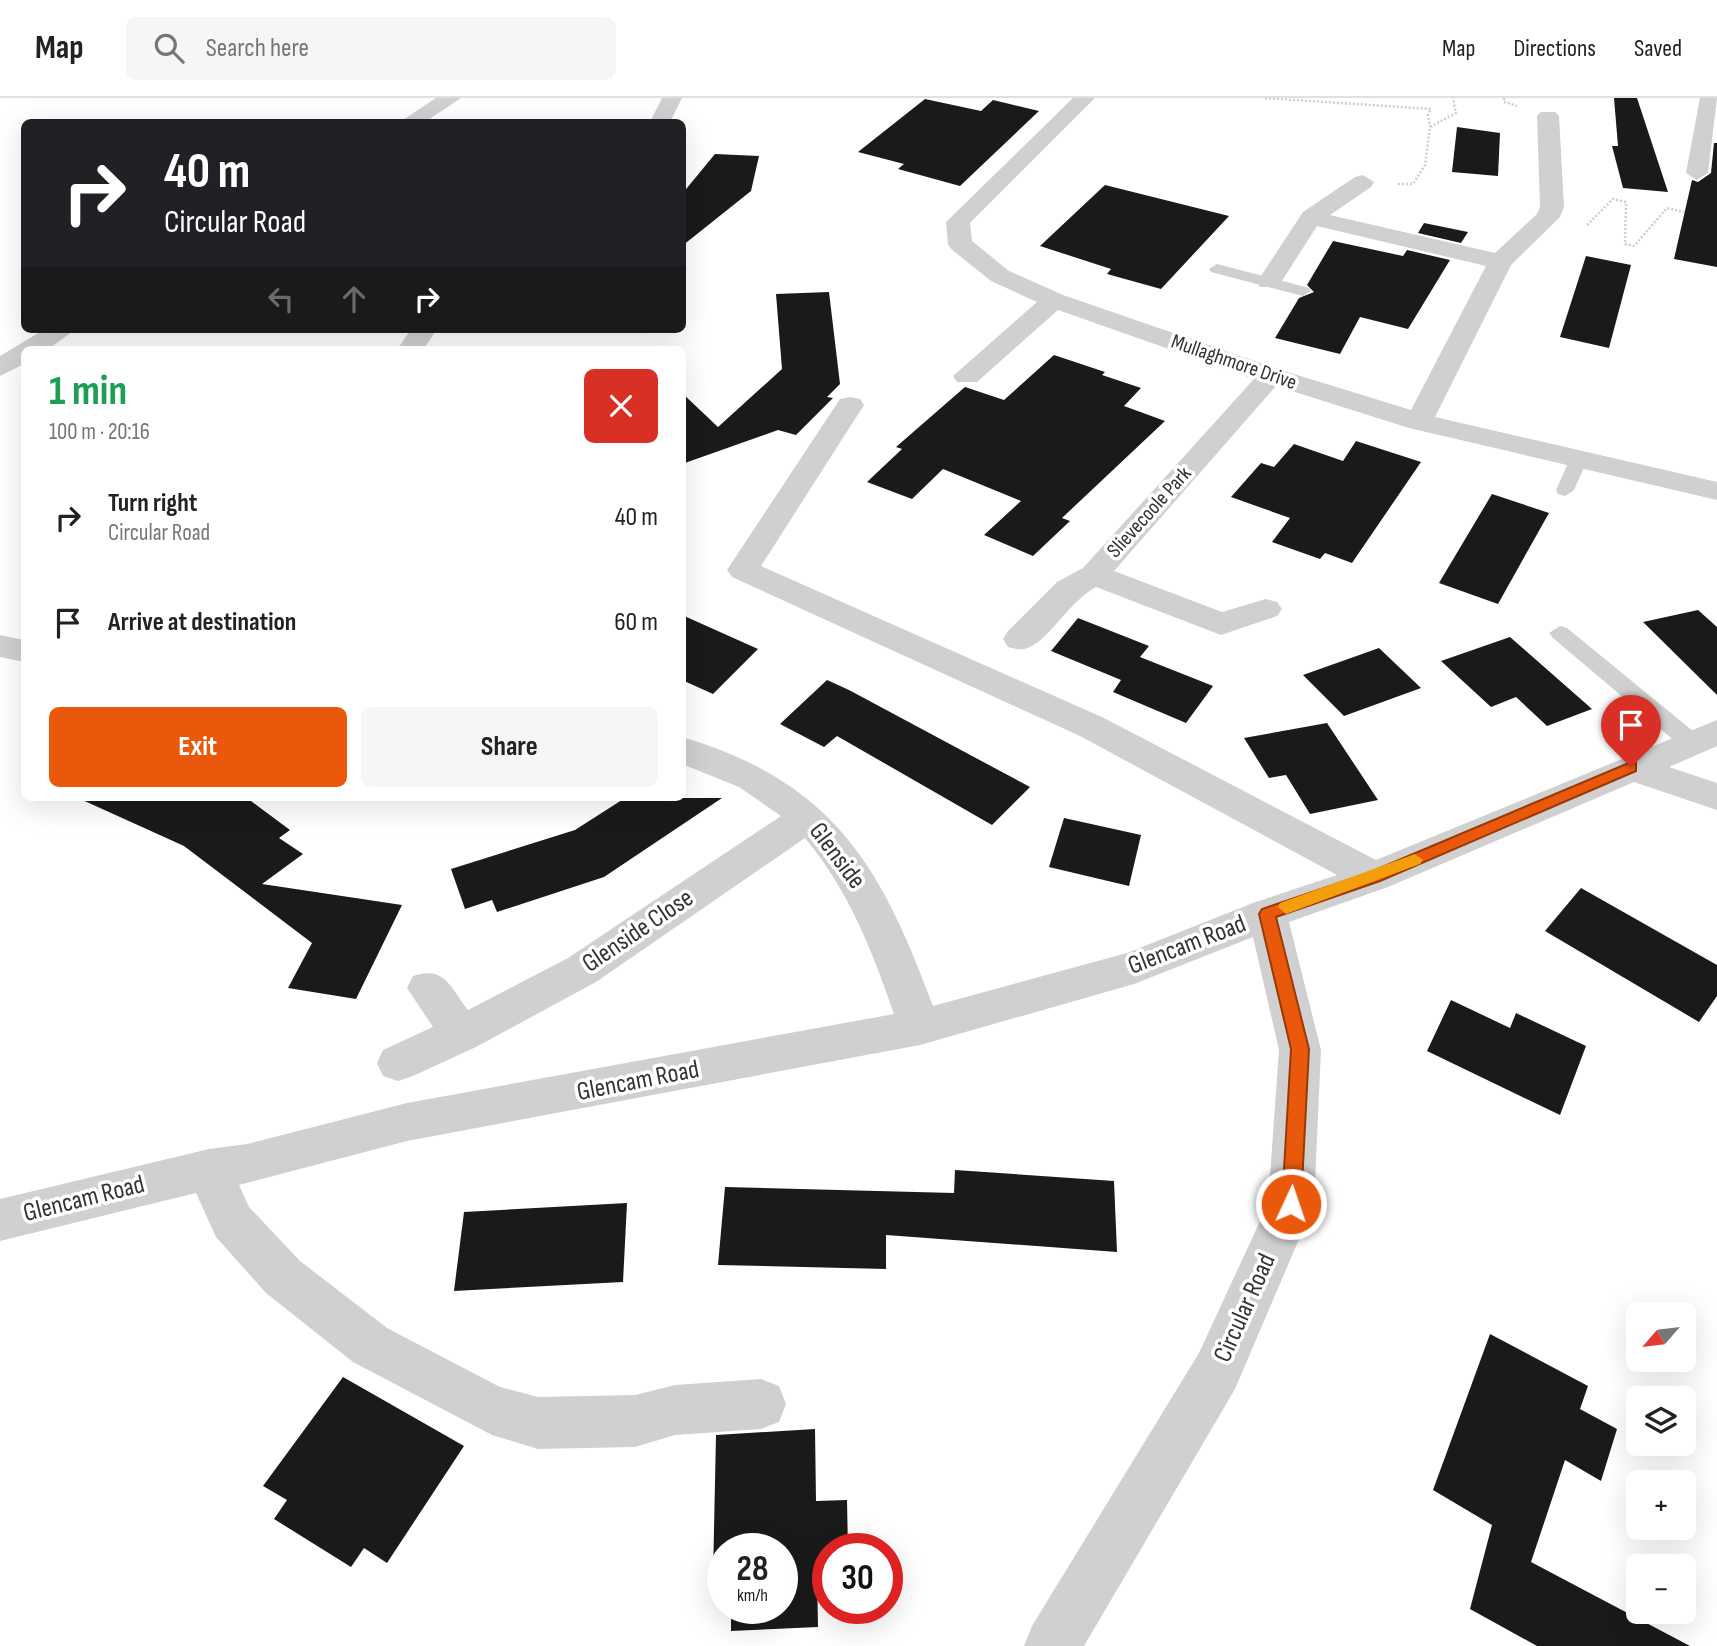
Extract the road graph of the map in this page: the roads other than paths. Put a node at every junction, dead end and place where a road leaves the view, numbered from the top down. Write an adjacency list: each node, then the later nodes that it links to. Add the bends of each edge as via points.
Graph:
1 (451, 98): 6 (street)
2 (672, 98): 7 (street)
3 (1085, 98): 15 (street, Mullaghmore Drive, via 958,222 960,244 1000,276)
4 (1710, 98): 8 (street)
5 (1548, 116): 11 (street, via 1552,207 1541,225)
6 (416, 119)
7 (662, 119)
8 (1697, 173)
9 (1363, 182): 10 (street)
10 (1311, 217): 11 (street); 13 (street)
11 (1500, 262): 23 (street)
12 (1217, 269): 13 (lane)
13 (1269, 282): 14 (lane)
14 (1303, 291)
15 (1054, 300): 20 (street); 21 (street, Mullaghmore Drive)
16 (56, 333): 17 (street)
17 (35, 346)
18 (21, 355): 19 (street)
19 (0, 368)
20 (967, 376)
21 (1271, 376): 23 (street, Mullaghmore Drive); 27 (street, Slievecoole Park)
22 (850, 405): 38 (street, via 743,570 1091,727)
23 (1419, 422): 24 (street, Mullaghmore Drive)
24 (1578, 461): 25 (lane); 26 (street, Mullaghmore Drive)
25 (1565, 490)
26 (1717, 491)
27 (1094, 575): 28 (street, via 1221,624); 30 (street, Slievecoole Park, via 1068,589)
28 (1266, 609)
29 (1560, 633): 33 (lane)
30 (1020, 639)
31 (0, 646): 32 (street)
32 (21, 650)
33 (1704, 737): 35 (street)
34 (686, 752): 37 (street, Glenside, via 752,778)
35 (1631, 767): 36 (street); 38 (street)
36 (1717, 797)
37 (808, 817): 41 (street, Glenside, via 848,862 883,923); 42 (street, Glenside Close, via 582,970)
38 (1374, 877): 39 (street)
39 (1267, 914): 41 (street, Glencam Road, via 1134,968); 47 (street, Circular Road, via 1300,1049 1291,1204 1217,1371)
40 (428, 988): 42 (street)
41 (920, 1027): 44 (street, Glencam Road, via 407,1122 247,1164)
42 (461, 1034): 43 (street, Glenside Close)
43 (398, 1063)
44 (209, 1169): 45 (street, Glencam Road); 46 (street, via 232,1222 283,1277 370,1345 492,1409 538,1423 635,1421 675,1410)
45 (0, 1220)
46 (761, 1404)
47 (1052, 1646)

